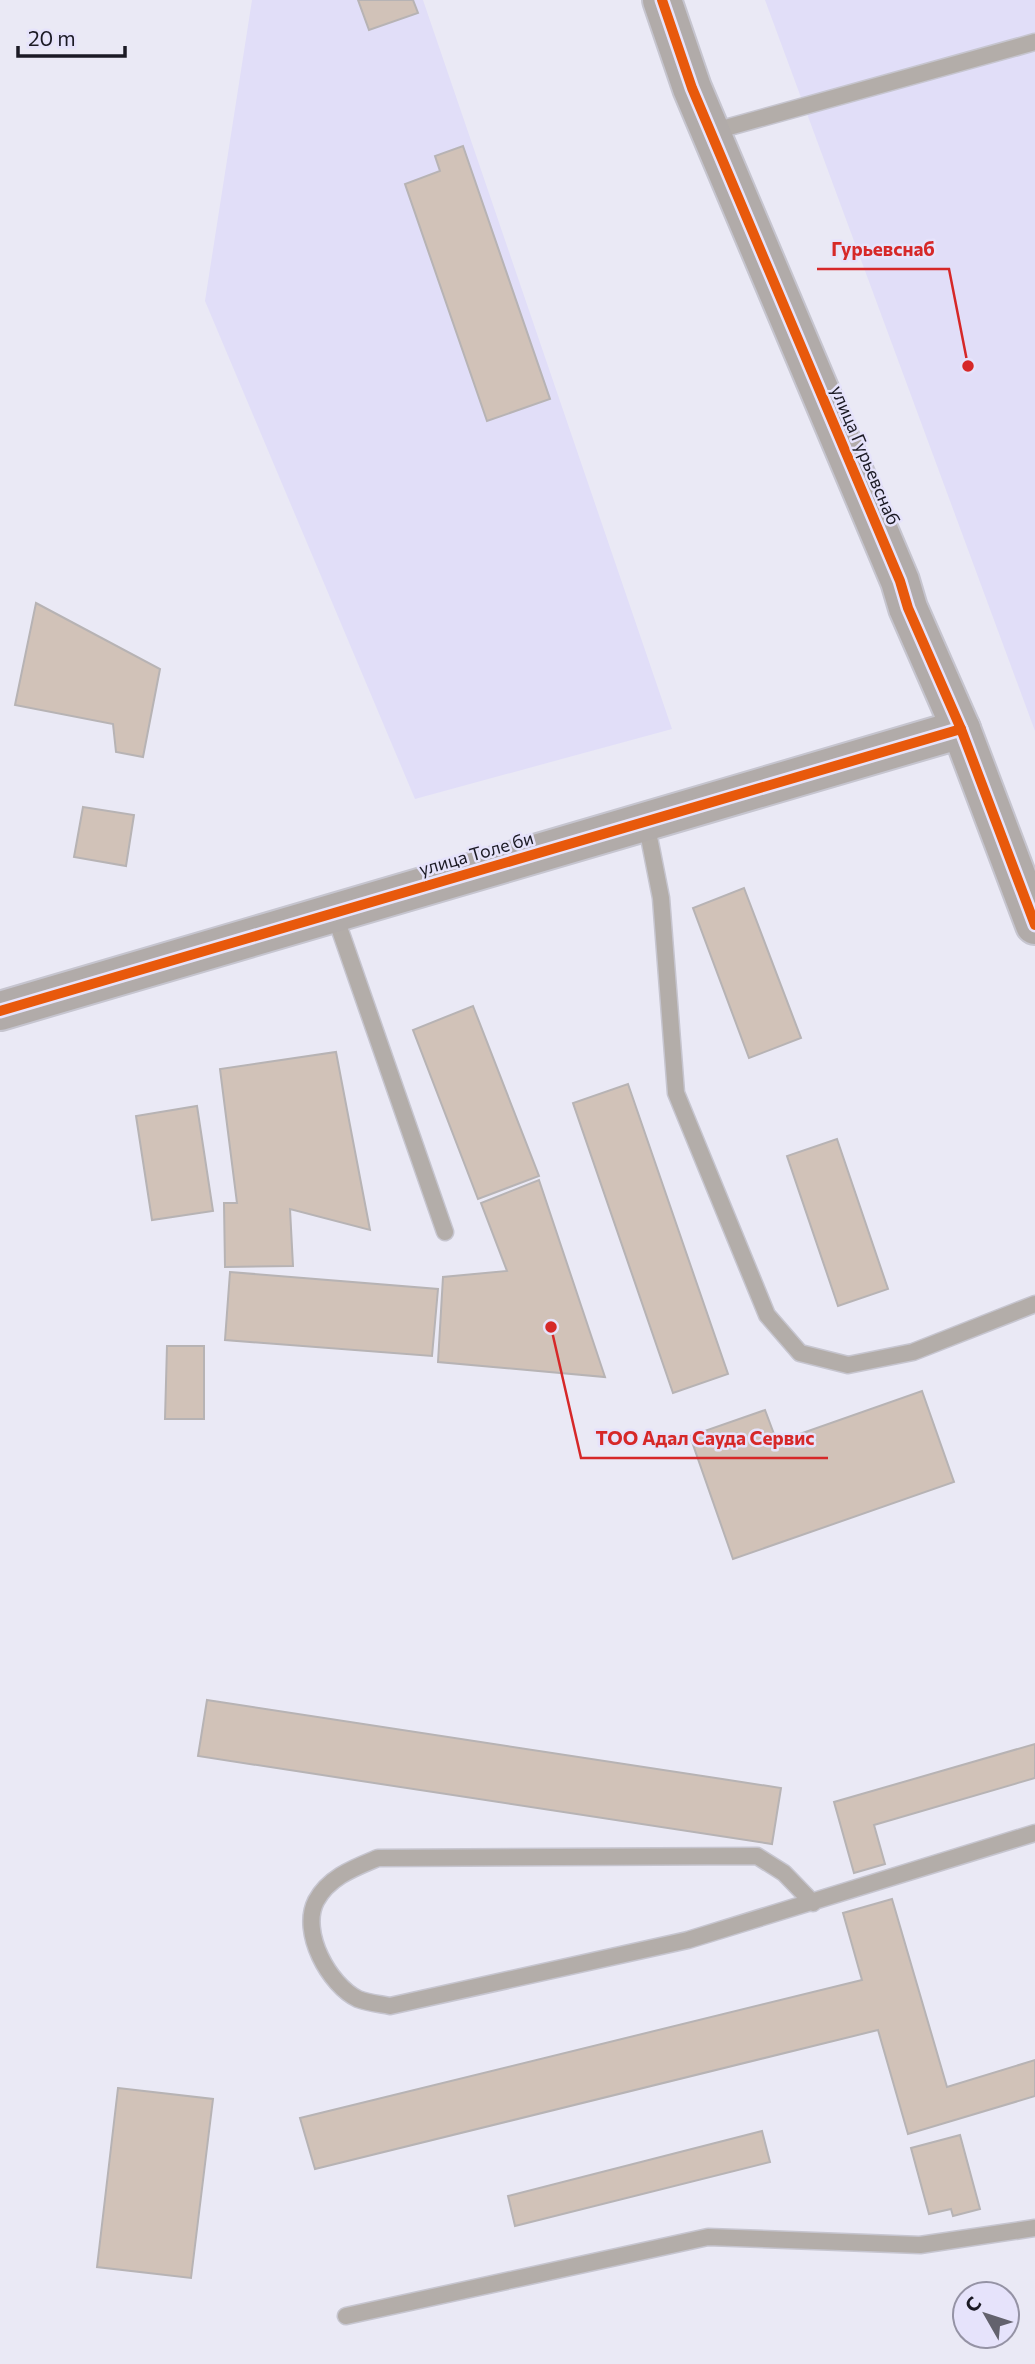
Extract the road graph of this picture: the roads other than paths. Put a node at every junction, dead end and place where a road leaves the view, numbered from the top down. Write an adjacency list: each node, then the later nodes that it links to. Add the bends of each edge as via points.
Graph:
1 (662, 0): 3 (street, улица Гурьевснаб)
2 (1035, 42): 3 (lane)
3 (711, 132): 4 (street, улица Гурьевснаб)
4 (961, 729): 5 (street, улица Толе би); 7 (street, улица Гурьевснаб)
5 (646, 822): 6 (street, улица Толе би); 10 (lane, via 661,898 676,1093 767,1315 800,1353 848,1365 913,1352)
6 (334, 913): 8 (street, улица Толе би); 9 (lane)
7 (1035, 925)
8 (0, 1011)
9 (444, 1232)
10 (1035, 1304)
11 (1035, 1833): 12 (lane)
12 (813, 1903): 12 (lane, via 688,1940 390,2006 357,1998 327,1972 313,1936 315,1902 339,1874 378,1858 757,1856 784,1873)
13 (1035, 2228): 14 (lane, via 920,2245 708,2237)
14 (346, 2316)

